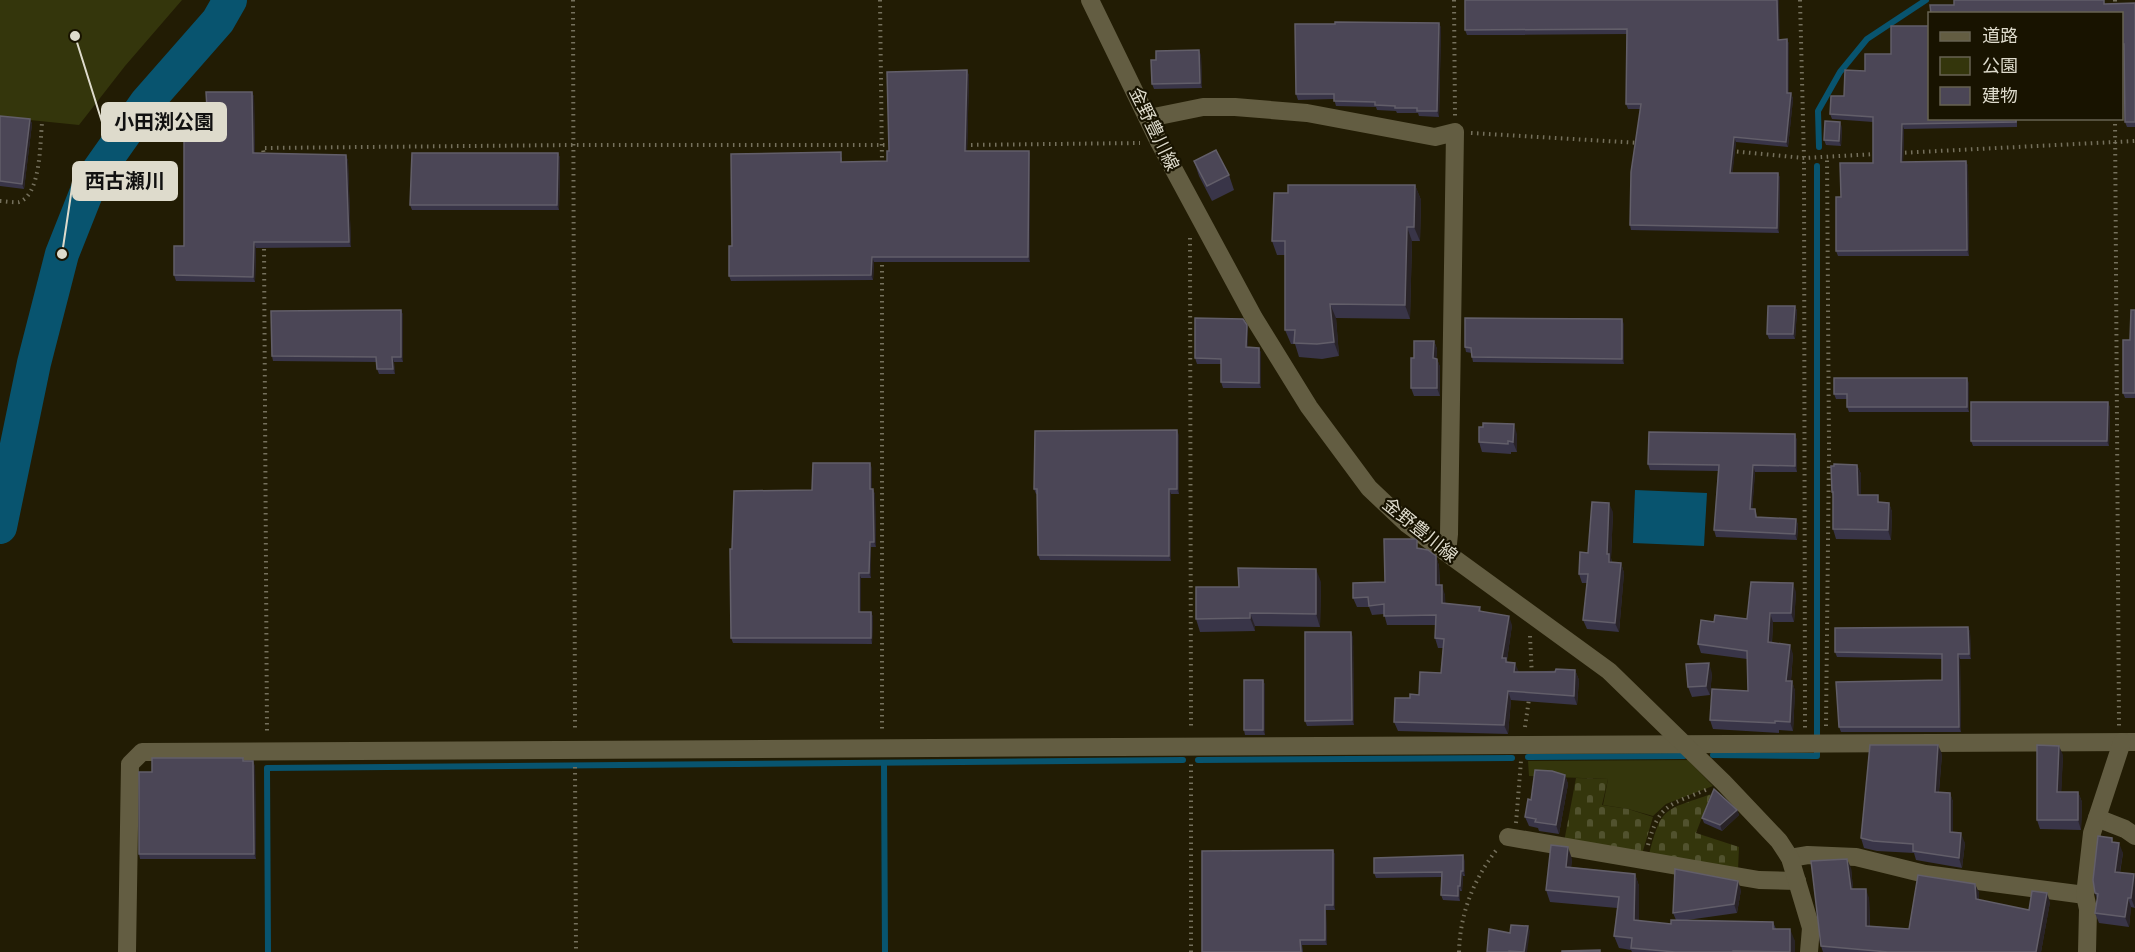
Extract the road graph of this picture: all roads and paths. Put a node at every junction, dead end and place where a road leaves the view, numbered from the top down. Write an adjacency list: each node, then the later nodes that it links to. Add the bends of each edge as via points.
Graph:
1 (573, 0): 14 (path)
2 (880, 0): 17 (path)
3 (1090, 0): 6 (street, 金野豊川線)
4 (1454, 0): 9 (path)
5 (1800, 0): 22 (path)
6 (1149, 118): 9 (street, via 1203,107 1235,107 1307,113 1435,138); 12 (street, 金野豊川線)
7 (2115, 120): 10 (path)
8 (42, 123): 25 (path, via 35,186 18,202)
9 (1455, 132): 13 (path); 29 (street)
10 (2115, 141): 11 (path); 20 (path); 30 (path, via 2119,713)
11 (2135, 141)
12 (1159, 142): 16 (path); 29 (street, 金野豊川線, via 1254,318 1309,406 1369,488 1407,524)
13 (1650, 144)
14 (572, 145): 17 (path); 23 (path, via 264,148); 35 (path)
15 (894, 145): 17 (path)
16 (963, 145)
17 (882, 146): 24 (path)
18 (1721, 150): 22 (path)
19 (1885, 153): 21 (path)
20 (1896, 153)
21 (1827, 156): 22 (path); 33 (path)
22 (1804, 158): 32 (path)
23 (264, 160)
24 (882, 169)
25 (0, 201)
26 (1190, 234): 34 (path)
27 (264, 243): 37 (path)
28 (882, 252): 36 (path)
29 (1447, 553): 31 (street, 金野豊川線, via 1609,672)
30 (2128, 742): 33 (street); 39 (street)
31 (1687, 745): 32 (street); 34 (street); 38 (street, 金野豊川線)
32 (1805, 745): 33 (street)
33 (1826, 745)
34 (1191, 747): 36 (street); 48 (path)
35 (575, 749): 36 (street); 37 (street); 47 (path)
36 (882, 749)
37 (267, 751): 46 (street, via 142,752 130,764)
38 (1724, 783): 42 (street, 金野豊川線); 43 (path, via 1659,814)
39 (2097, 818): 40 (street); 45 (street)
40 (2135, 836)
41 (1508, 837): 43 (street); 49 (path, via 1479,873 1467,904)
42 (1790, 858): 44 (street, 金野豊川線); 45 (street, via 1856,857 1924,874)
43 (1644, 861): 44 (street, via 1759,880)
44 (1797, 881): 50 (street, 金野豊川線, via 1811,928)
45 (2085, 895): 51 (street)
46 (127, 952)
47 (576, 952)
48 (1191, 952)
49 (1459, 952)
50 (1809, 952)
51 (2087, 952)

